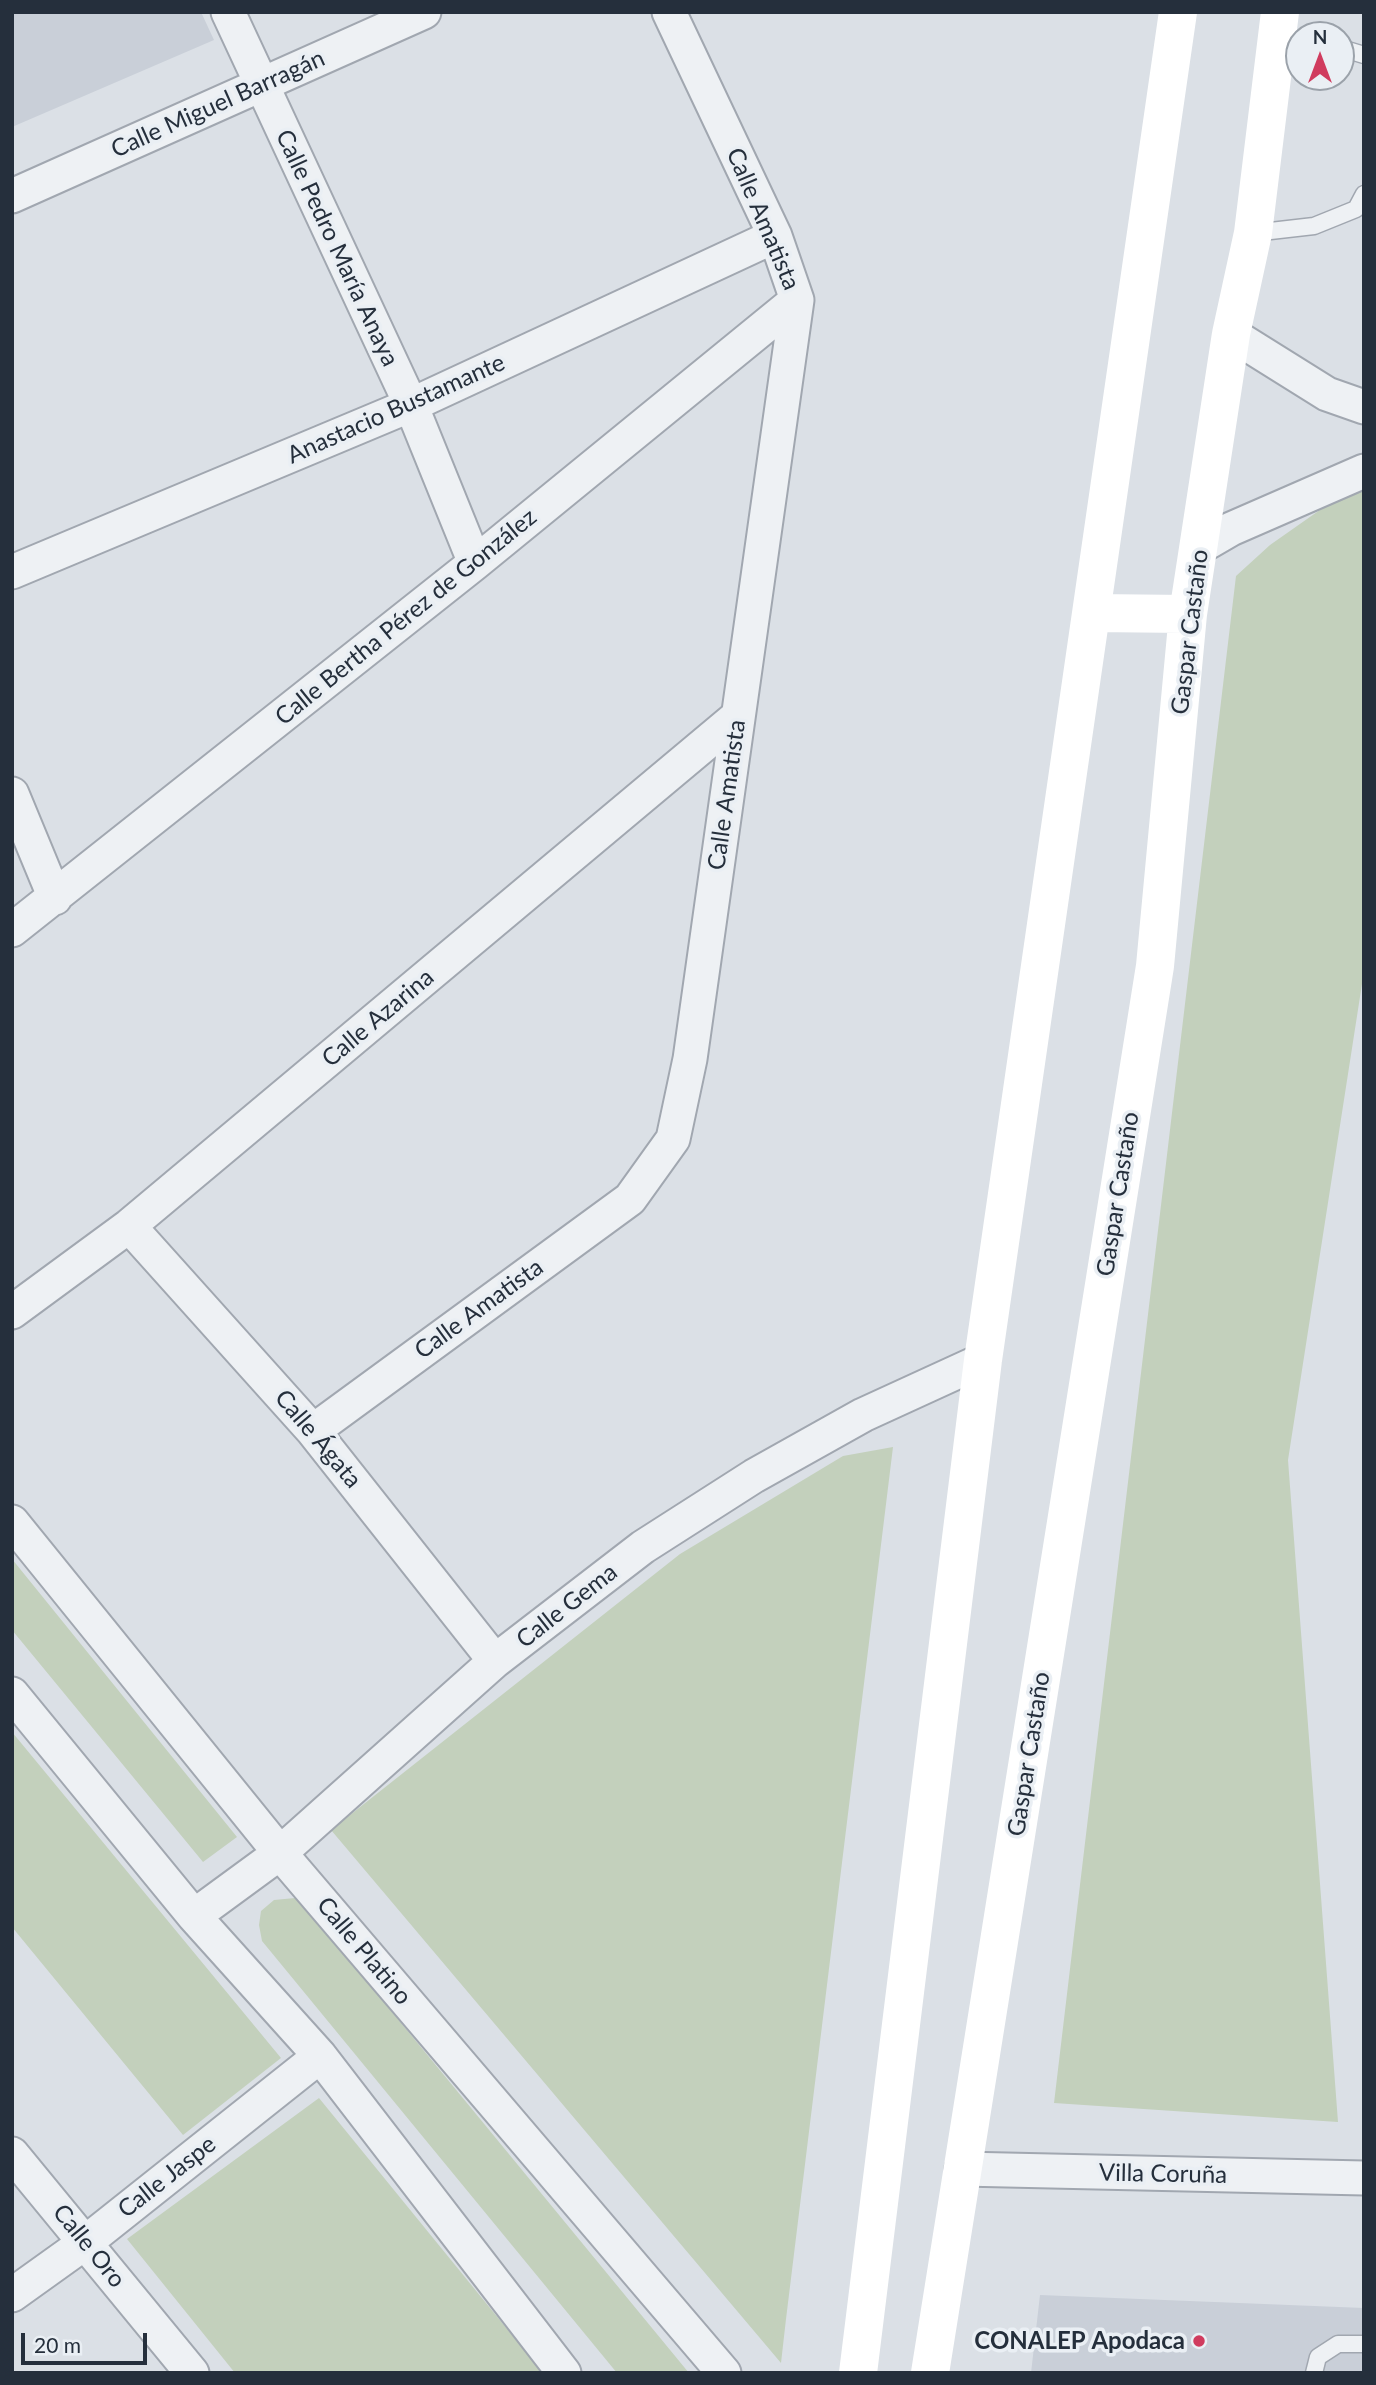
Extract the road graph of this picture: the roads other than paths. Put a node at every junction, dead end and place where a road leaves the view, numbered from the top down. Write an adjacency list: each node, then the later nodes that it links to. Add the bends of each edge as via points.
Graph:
1 (228, 12): 6 (street, Calle Pedro María Anaya)
2 (424, 12): 6 (street, Calle Miguel Barragán)
3 (669, 12): 10 (street, Calle Amatista)
4 (1178, 12): 19 (main road)
5 (1285, 34): 9 (main road, Gaspar Castaño)
6 (260, 84): 8 (street, Calle Miguel Barragán); 13 (street, Calle Pedro María Anaya)
7 (1364, 194): 9 (lane, via 1356,209 1314,226)
8 (12, 196)
9 (1253, 233): 12 (main road, Gaspar Castaño)
10 (775, 236): 11 (street, Calle Amatista); 13 (street, Anastacio Bustamante)
11 (797, 300): 17 (street, Calle Bertha Pérez de González); 21 (street, Calle Amatista)
12 (1231, 334): 14 (street, via 1327,394); 16 (main road, Gaspar Castaño)
13 (411, 405): 17 (street, Calle Pedro María Anaya); 18 (street, Anastacio Bustamante)
14 (1364, 407)
15 (1364, 471): 16 (street)
16 (1200, 547): 20 (main road, Gaspar Castaño)
17 (475, 563): 23 (street, Calle Bertha Pérez de González)
18 (12, 572)
19 (1093, 613): 20 (main road); 27 (main road)
20 (1188, 614): 36 (main road, Gaspar Castaño, via 1155,966)
21 (737, 717): 25 (street, Calle Azarina); 28 (street, Calle Amatista, via 690,1059 673,1139 630,1199)
22 (12, 794): 23 (street)
23 (55, 898): 24 (street, Calle Bertha Pérez de González)
24 (12, 930)
25 (129, 1226): 26 (street, Calle Azarina); 28 (street, Calle Ágata)
26 (12, 1312)
27 (983, 1360): 30 (street, Calle Gema, via 863,1415 754,1476 643,1547); 44 (main road)
28 (313, 1431): 30 (street, Calle Ágata)
29 (12, 1522): 32 (street, Calle Platino)
30 (495, 1661): 32 (street, Calle Gema)
31 (12, 1694): 33 (street)
32 (280, 1853): 33 (street, Calle Gema); 43 (street, Calle Platino)
33 (194, 1916): 34 (street)
34 (320, 2056): 38 (street, Calle Jaspe); 42 (street)
35 (12, 2154): 38 (street, Calle Oro)
36 (962, 2169): 37 (street, Villa Coruña); 45 (main road, Gaspar Castaño)
37 (1364, 2178)
38 (86, 2242): 39 (street, Calle Jaspe); 41 (street, Calle Oro)
39 (12, 2295)
40 (1364, 2344): 46 (lane, via 1338,2344 1318,2357)
41 (192, 2373)
42 (564, 2373)
43 (724, 2373)
44 (858, 2373)
45 (930, 2373)
46 (1314, 2373)

